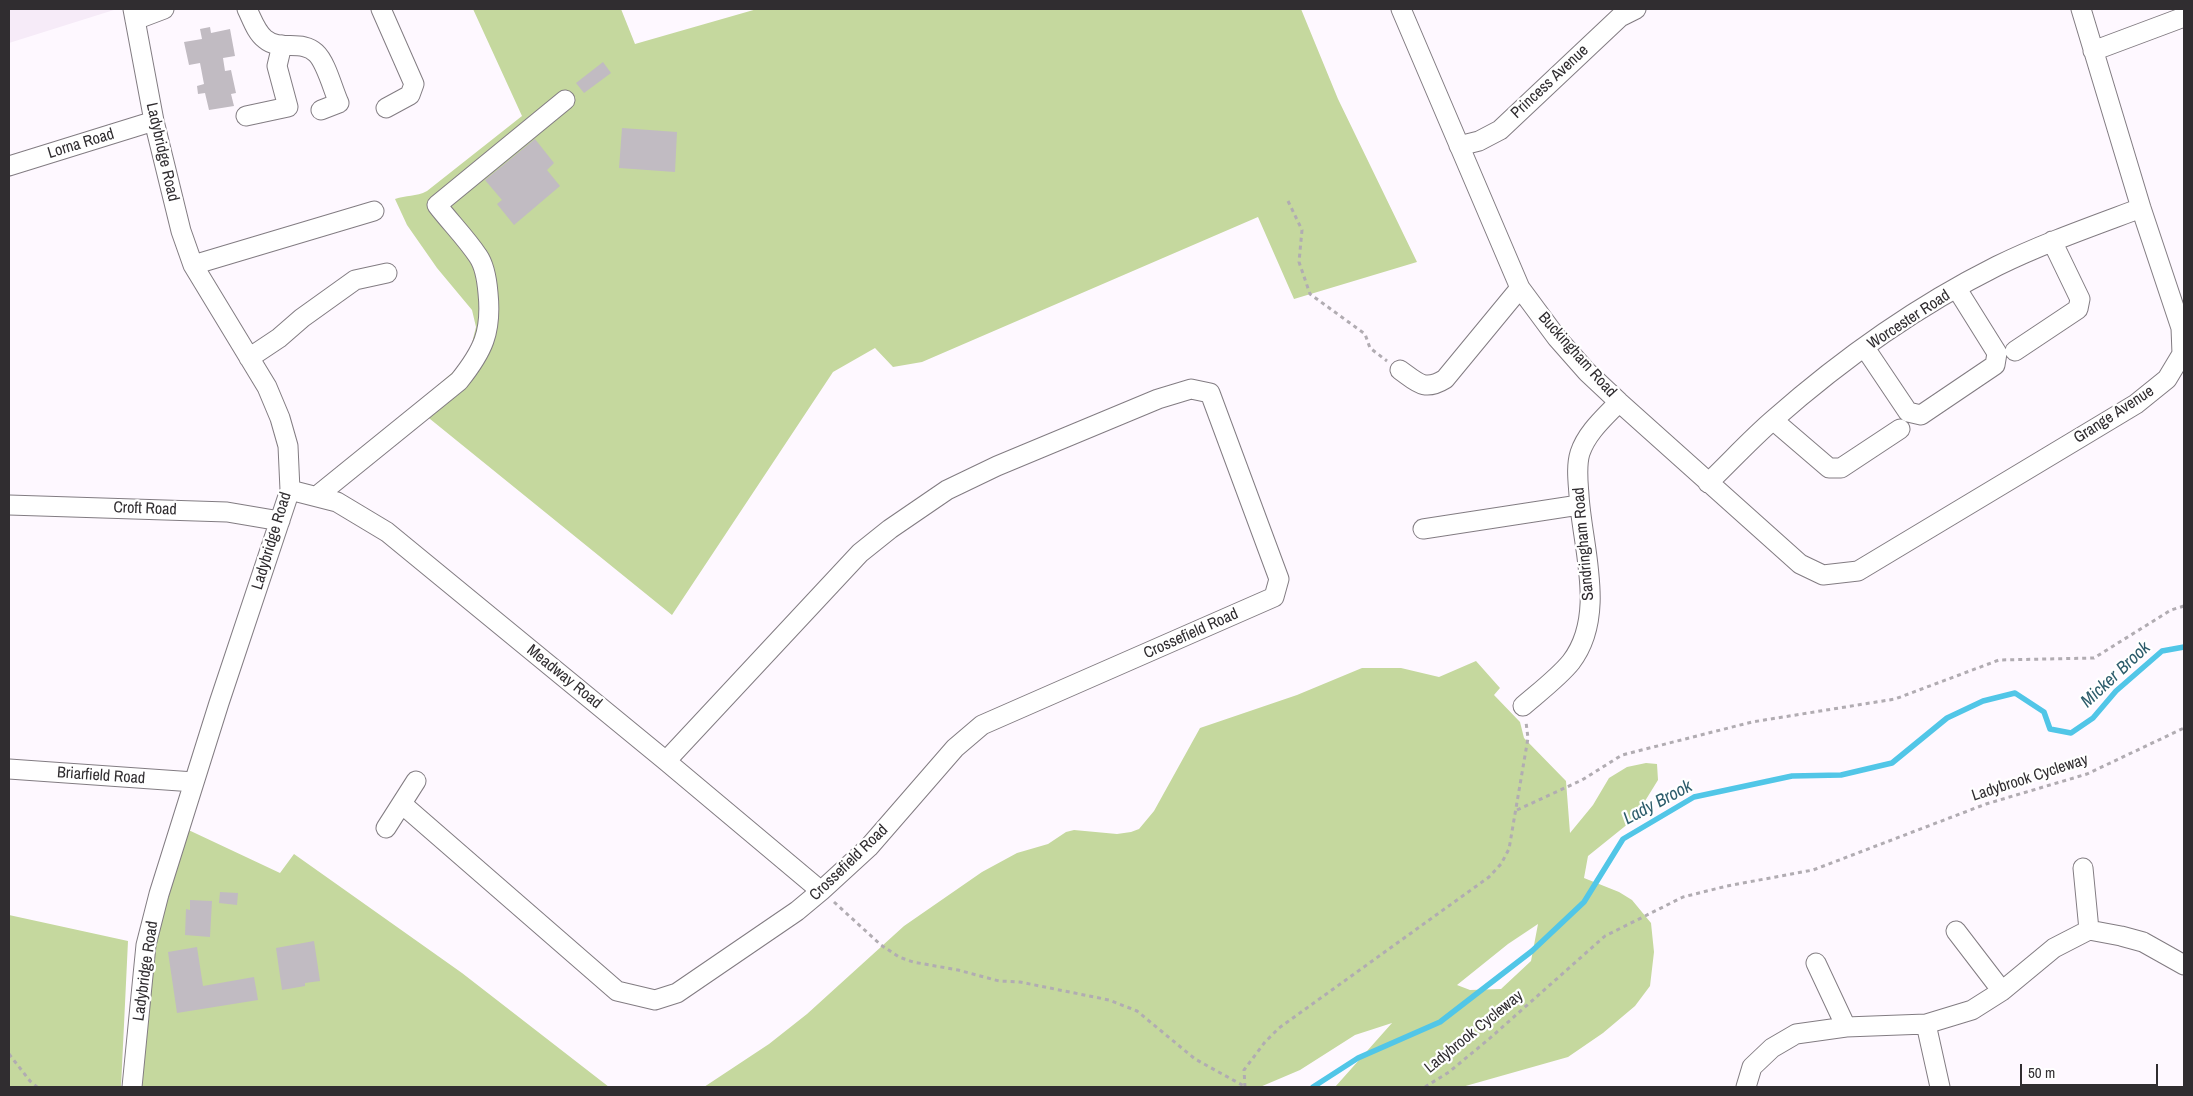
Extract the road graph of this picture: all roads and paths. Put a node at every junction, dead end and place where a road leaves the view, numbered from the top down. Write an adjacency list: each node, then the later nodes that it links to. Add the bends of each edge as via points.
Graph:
1 (164, 9): 7 (street)
2 (247, 9): 9 (street, via 265,40)
3 (381, 9): 12 (street, via 414,84 410,95)
4 (1401, 9): 16 (street, Buckingham Road)
5 (2080, 9): 10 (street, Grange Avenue)
6 (1624, 12): 16 (street, Princess Avenue, via 1500,130 1479,141)
7 (134, 14): 15 (street, Ladybridge Road)
8 (2184, 17): 10 (street)
9 (282, 45): 13 (street, via 311,48 319,55 339,103); 14 (street, via 277,66 288,107)
10 (2093, 51): 19 (street, Grange Avenue)
11 (565, 100): 36 (street, via 437,205 479,257 487,278 490,320 475,361 459,381)
12 (386, 108)
13 (321, 110)
14 (246, 116)
15 (154, 121): 17 (street, Lorna Road); 22 (street, Ladybridge Road, via 181,231)
16 (1459, 146): 24 (street, Buckingham Road)
17 (9, 166)
18 (1288, 201): 30 (path, via 1302,230 1299,262 1310,294 1365,334 1370,348)
19 (2141, 208): 21 (street, Worcester Road); 29 (street, Grange Avenue, via 2181,328)
20 (374, 211): 22 (street)
21 (2052, 241): 25 (street, Worcester Road, via 1996,266); 27 (street, via 2080,299 2078,309)
22 (193, 265): 28 (street, Ladybridge Road)
23 (387, 273): 28 (street, via 355,280)
24 (1520, 288): 30 (street, via 1445,379 1435,385 1421,386); 31 (street, Buckingham Road, via 1557,338)
25 (1957, 289): 26 (street, Worcester Road, via 1906,318); 26 (street, via 1997,353 1995,366 1921,415 1908,412)
26 (1865, 348): 32 (street, Worcester Road)
27 (2015, 351)
28 (249, 358): 35 (street, Ladybridge Road, via 267,387 280,418 288,446)
29 (2183, 358): 41 (street, Grange Avenue, via 2167,379 2136,404 1858,571)
30 (1400, 370)
31 (1620, 402): 34 (street, Buckingham Road); 38 (street, Sandringham Road, via 1586,438 1580,453 1577,469)
32 (1773, 420): 33 (street, via 1829,468 1840,468); 34 (street, Worcester Road)
33 (1900, 429)
34 (1708, 483): 41 (street, Buckingham Road, via 1800,564)
35 (290, 490): 36 (street, Meadway Road); 39 (street, Ladybridge Road)
36 (317, 496): 45 (street, Meadway Road, via 351,509 387,532)
37 (9, 505): 39 (street, Croft Road, via 227,512)
38 (1580, 506): 40 (street); 43 (street, Sandringham Road, via 1591,597 1583,639 1571,662)
39 (280, 521): 48 (street, Ladybridge Road)
40 (1423, 529)
41 (1823, 575)
42 (2184, 606): 50 (path, via 2171,610 2094,658 1999,660 1895,699 1752,722 1622,755 1582,780)
43 (1523, 706): 50 (path, via 1528,738)
44 (2184, 728): 65 (path, Ladybrook Cycleway, via 2088,774 1986,804 1813,870 1683,897 1605,936 1449,1072)
45 (666, 761): 53 (street, Meadway Road); 53 (street, Crossefield Road, via 860,553 890,528 947,490 997,466 1158,399 1191,389 1210,393 1279,579 1274,597 982,726 955,748 869,847)
46 (9, 770): 48 (street, Briarfield Road)
47 (416, 781): 49 (street)
48 (194, 782): 63 (street, Ladybridge Road, via 146,945)
49 (402, 804): 51 (street); 53 (street, Crossefield Road, via 617,991 655,1000 678,993 798,911)
50 (1517, 810): 64 (path, via 1509,849 1489,878 1279,1028 1244,1070)
51 (386, 828)
52 (2083, 868): 55 (street)
53 (821, 891): 64 (path, via 899,957 999,981 1020,982 1109,1000 1137,1011 1196,1059)
54 (1956, 930): 58 (street)
55 (2089, 930): 57 (street, via 2143,942); 58 (street, via 2054,948)
56 (1816, 963): 60 (street)
57 (2184, 965)
58 (2002, 991): 59 (street, via 1972,1010)
59 (1926, 1024): 60 (street); 67 (street)
60 (1846, 1026): 66 (street, via 1796,1034 1772,1048 1752,1067)
61 (9, 1054): 62 (path)
62 (37, 1087)
63 (132, 1087)
64 (1245, 1087)
65 (1425, 1087)
66 (1746, 1087)
67 (1940, 1087)

